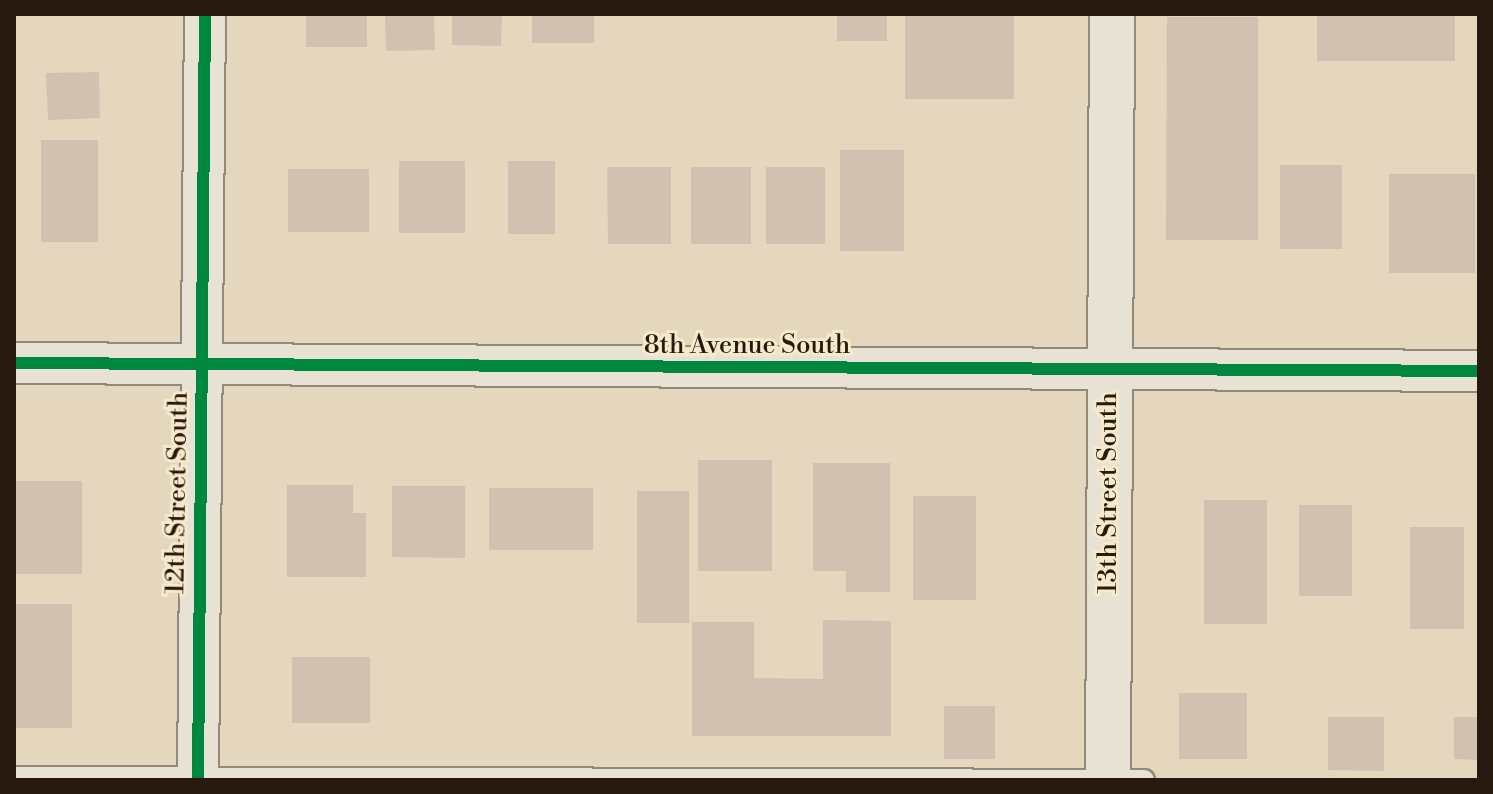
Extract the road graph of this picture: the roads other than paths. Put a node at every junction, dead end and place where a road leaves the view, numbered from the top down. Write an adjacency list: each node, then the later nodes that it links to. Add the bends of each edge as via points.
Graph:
1 (205, 14): 4 (street, 12th Street South)
2 (1112, 14): 5 (street, 13th Street South)
3 (14, 363): 4 (street, 8th Avenue South)
4 (202, 366): 5 (street, 8th Avenue South); 8 (street, 12th Street South)
5 (1110, 369): 6 (street, 8th Avenue South); 9 (street, 13th Street South)
6 (1479, 371)
7 (14, 777): 8 (lane)
8 (198, 779): 9 (lane)
9 (1108, 780): 10 (lane)
10 (1144, 780)

